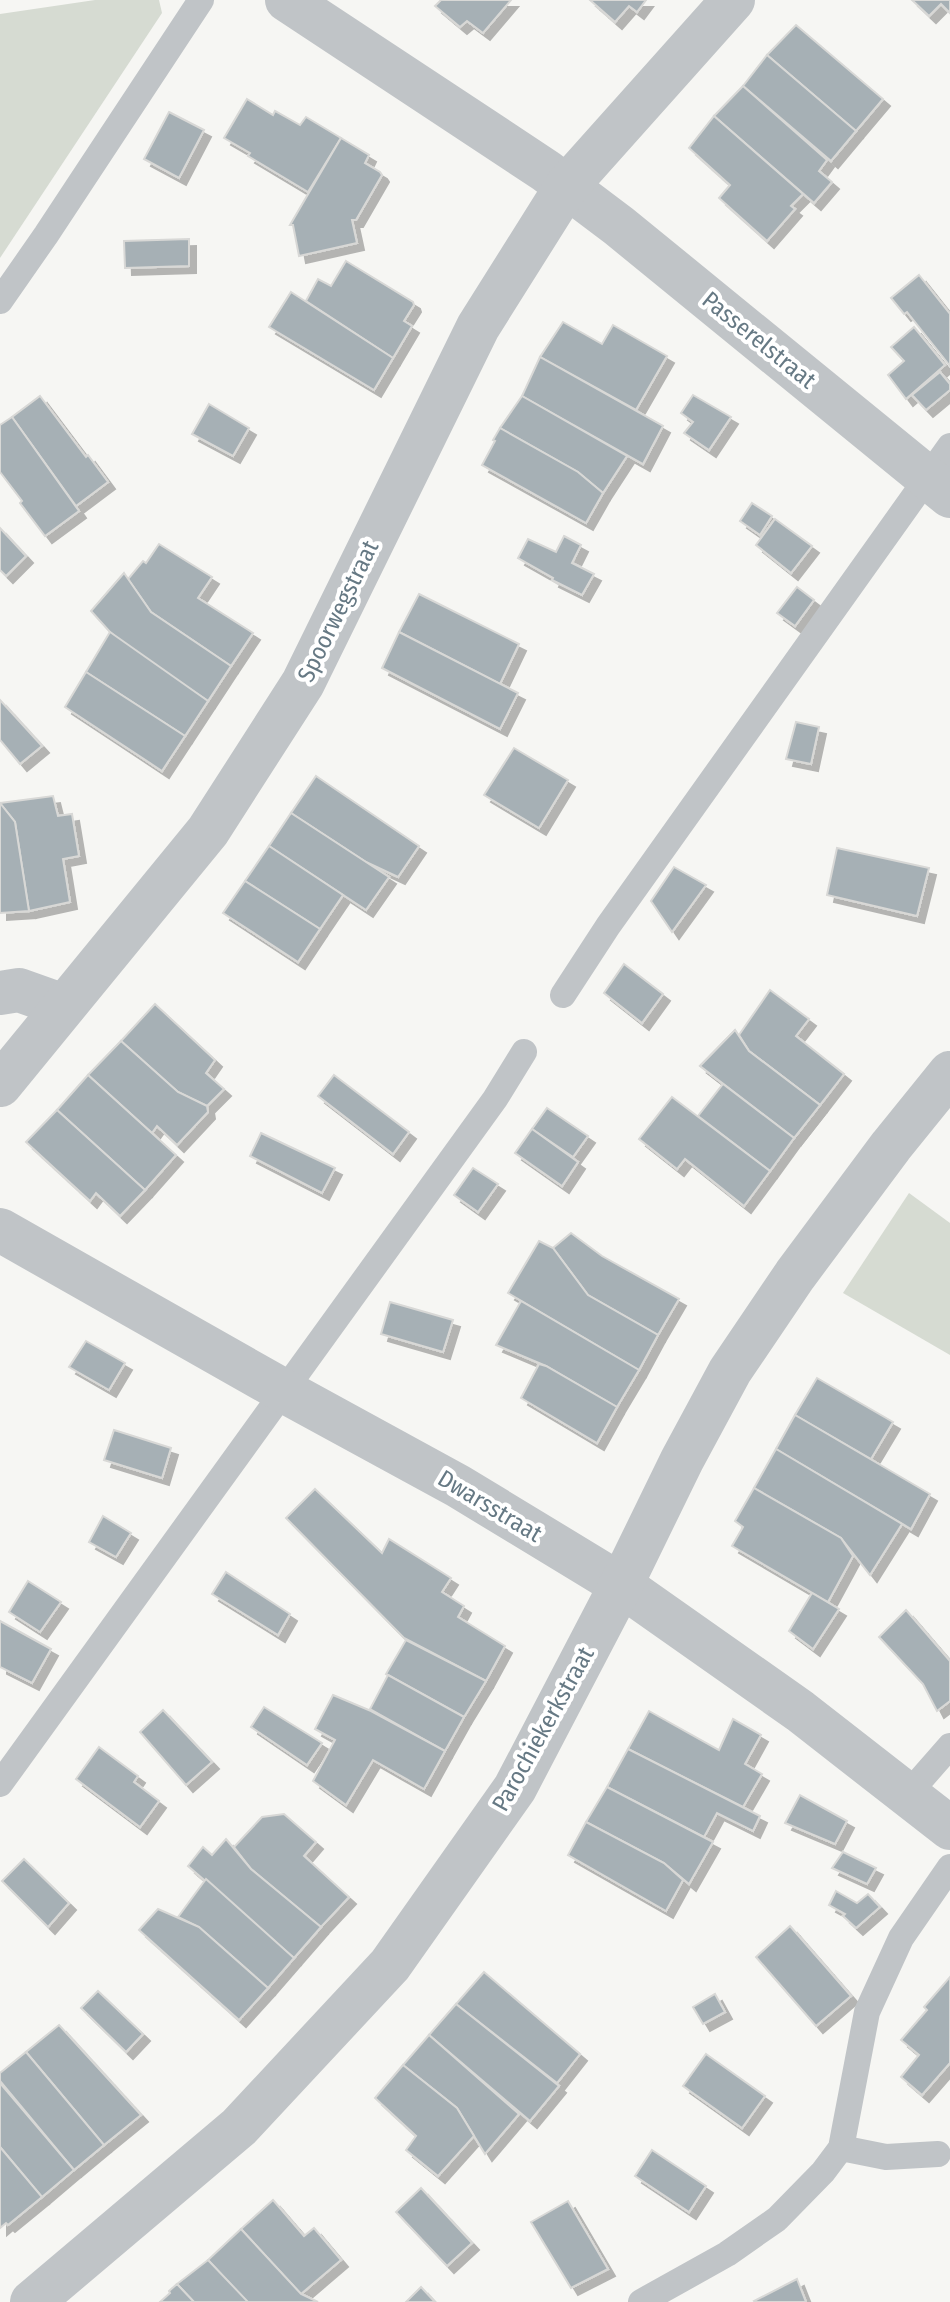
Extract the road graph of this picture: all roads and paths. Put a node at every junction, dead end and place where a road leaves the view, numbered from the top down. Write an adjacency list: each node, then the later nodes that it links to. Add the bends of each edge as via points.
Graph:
1 (201, 0): 5 (lane)
2 (287, 0): 4 (street)
3 (733, 0): 4 (street, Spoorwegstraat)
4 (566, 187): 6 (street, Passerelstraat); 9 (street, Spoorwegstraat, via 478,327 303,683 208,831)
5 (0, 301)
6 (942, 473): 8 (lane)
7 (0, 993): 9 (street, via 19,990)
8 (563, 995)
9 (64, 1006): 12 (street, Spoorwegstraat)
10 (524, 1052): 14 (lane)
11 (950, 1073): 15 (street, Parochiekerkstraat, via 795,1275 730,1371)
12 (0, 1085)
13 (0, 1230): 14 (street, Dwarsstraat)
14 (284, 1391): 15 (street, Dwarsstraat, via 458,1486); 17 (lane)
15 (621, 1585): 18 (street, Dwarsstraat); 23 (street, Parochiekerkstraat, via 515,1788 390,1965 239,2127)
16 (950, 1746): 18 (lane)
17 (0, 1784)
18 (908, 1794): 19 (street, Dwarsstraat)
19 (950, 1828)
20 (950, 1867): 21 (lane, via 901,1938 867,2012)
21 (841, 2148): 22 (lane, via 886,2157); 24 (lane, via 777,2219)
22 (938, 2154)
23 (32, 2302)
24 (641, 2302)

